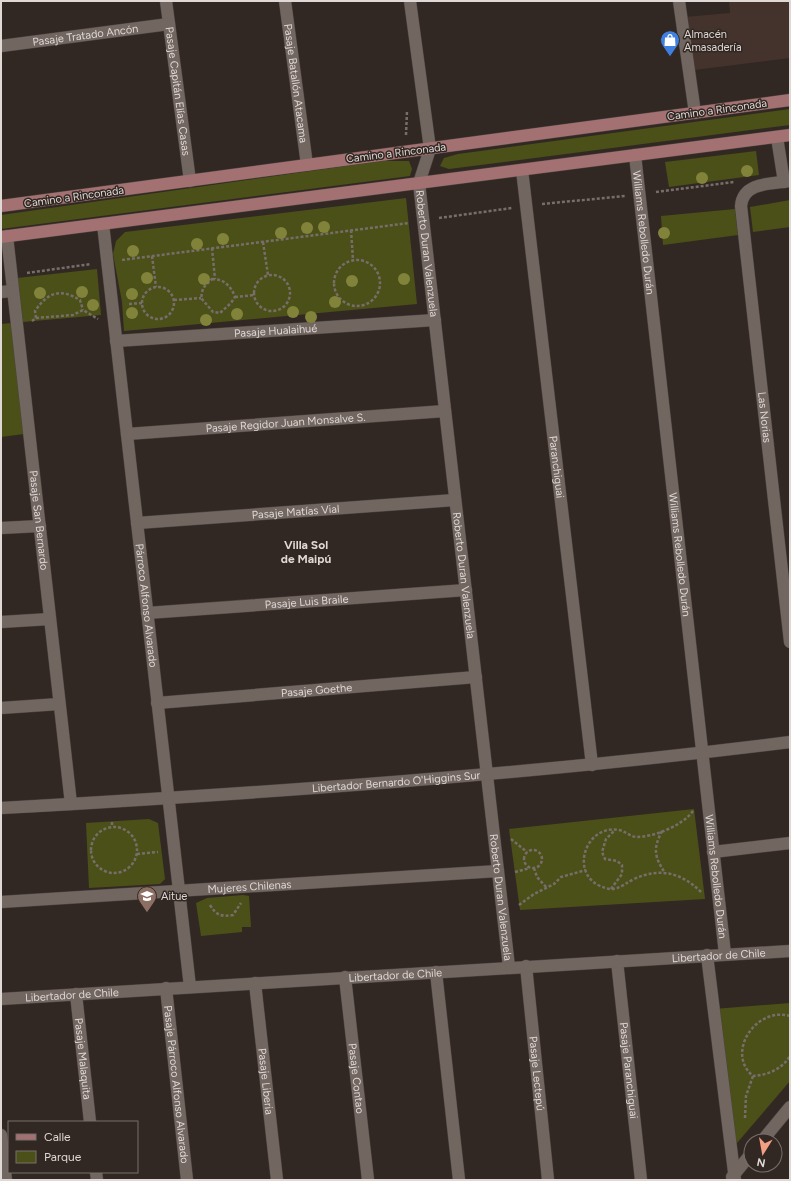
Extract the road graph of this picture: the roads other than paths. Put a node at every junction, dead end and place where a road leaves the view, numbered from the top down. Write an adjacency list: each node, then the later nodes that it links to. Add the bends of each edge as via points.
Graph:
1 (166, 1): 5 (street, Pasaje Capitán Elías Casas)
2 (284, 1): 13 (street, Pasaje Batallón Atacama)
3 (410, 1): 11 (street)
4 (680, 1): 8 (street)
5 (170, 24): 6 (street, Pasaje Tratado Ancón); 15 (street, Pasaje Capitán Elías Casas)
6 (1, 46)
7 (790, 100): 8 (main road, Camino a Rinconada)
8 (695, 113): 11 (main road, Camino a Rinconada)
9 (790, 135): 10 (main road)
10 (777, 137): 12 (main road); 16 (street)
11 (430, 149): 13 (main road, Camino a Rinconada); 17 (street)
12 (635, 155): 14 (main road); 40 (street, Williams Rebolledo Durán)
13 (307, 165): 15 (main road, Camino a Rinconada)
14 (522, 170): 17 (main road); 41 (street, Paranchiguai)
15 (190, 181): 18 (main road, Camino a Rinconada)
16 (787, 182): 34 (street, Las Norias, via 755,186 744,194 741,206)
17 (419, 183): 19 (main road); 22 (street, Roberto Duran Valenzuela)
18 (1, 206)
19 (103, 224): 20 (main road); 23 (street, Párroco Alfonso Alvarado)
20 (4, 237): 21 (street, Pasaje San Bernardo, via 11,275)
21 (7, 292): 28 (street, Pasaje San Bernardo, via 18,329)
22 (435, 320): 23 (street, Pasaje Hualaihué); 24 (street, Roberto Duran Valenzuela)
23 (116, 341): 25 (street, Párroco Alfonso Alvarado)
24 (445, 411): 25 (street, Pasaje Regidor Juan Monsalve S.); 26 (street, Roberto Duran Valenzuela)
25 (127, 434): 27 (street, Párroco Alfonso Alvarado)
26 (455, 500): 27 (street, Pasaje Matías Vial); 30 (street, Roberto Duran Valenzuela)
27 (137, 522): 31 (street, Párroco Alfonso Alvarado)
28 (40, 526): 29 (street); 32 (street, Pasaje San Bernardo)
29 (1, 528)
30 (466, 590): 31 (street, Pasaje Luis Braile); 35 (street, Roberto Duran Valenzuela)
31 (147, 613): 36 (street, Párroco Alfonso Alvarado)
32 (50, 619): 33 (street); 37 (street, Pasaje San Bernardo)
33 (1, 622)
34 (790, 642)
35 (476, 677): 36 (street, Pasaje Goethe); 42 (street, Roberto Duran Valenzuela)
36 (157, 703): 43 (street, Párroco Alfonso Alvarado)
37 (60, 704): 38 (street); 44 (street, Pasaje San Bernardo)
38 (1, 708)
39 (790, 742): 40 (street, Libertador Bernardo O'Higgins Sur)
40 (702, 754): 41 (street, Libertador Bernardo O'Higgins Sur); 47 (street, Williams Rebolledo Durán)
41 (592, 765): 42 (street, Libertador Bernardo O'Higgins Sur)
42 (487, 775): 43 (street, Libertador Bernardo O'Higgins Sur); 48 (street, Roberto Duran Valenzuela)
43 (168, 798): 44 (street, Libertador Bernardo O'Higgins Sur); 49 (street, Párroco Alfonso Alvarado)
44 (71, 804): 45 (street, Libertador Bernardo O'Higgins Sur)
45 (1, 808)
46 (790, 843): 47 (street)
47 (713, 852): 52 (street, Williams Rebolledo Durán)
48 (498, 871): 49 (street, Mujeres Chilenas); 56 (street, Roberto Duran Valenzuela)
49 (178, 890): 50 (street, Mujeres Chilenas); 60 (street, Párroco Alfonso Alvarado)
50 (1, 902)
51 (790, 951): 52 (street, Libertador de Chile)
52 (724, 954): 53 (street, Libertador de Chile)
53 (707, 955): 54 (street, Libertador de Chile); 69 (street)
54 (616, 961): 55 (street, Libertador de Chile); 76 (street, Pasaje Paranchiguai)
55 (526, 966): 56 (street, Libertador de Chile); 75 (street, Pasaje Lectepú)
56 (509, 967): 57 (street, Libertador de Chile)
57 (436, 972): 58 (street, Libertador de Chile); 74 (street)
58 (346, 977): 59 (street, Libertador de Chile); 73 (street, Pasaje Contao)
59 (255, 983): 60 (street, Libertador de Chile); 72 (street, Pasaje Liberia)
60 (190, 987): 61 (street, Libertador de Chile)
61 (166, 988): 62 (street, Libertador de Chile); 71 (street, Pasaje Párroco Alfonso Alvarado)
62 (76, 994): 63 (street, Libertador de Chile); 65 (street, Pasaje Malaquita)
63 (1, 999)
64 (790, 1107): 66 (street)
65 (90, 1121)
66 (769, 1133)
67 (1, 1135): 70 (street)
68 (743, 1165): 69 (street)
69 (733, 1178)
70 (6, 1180)
71 (187, 1180)
72 (277, 1180)
73 (368, 1180)
74 (459, 1180)
75 (548, 1180)
76 (641, 1180)

